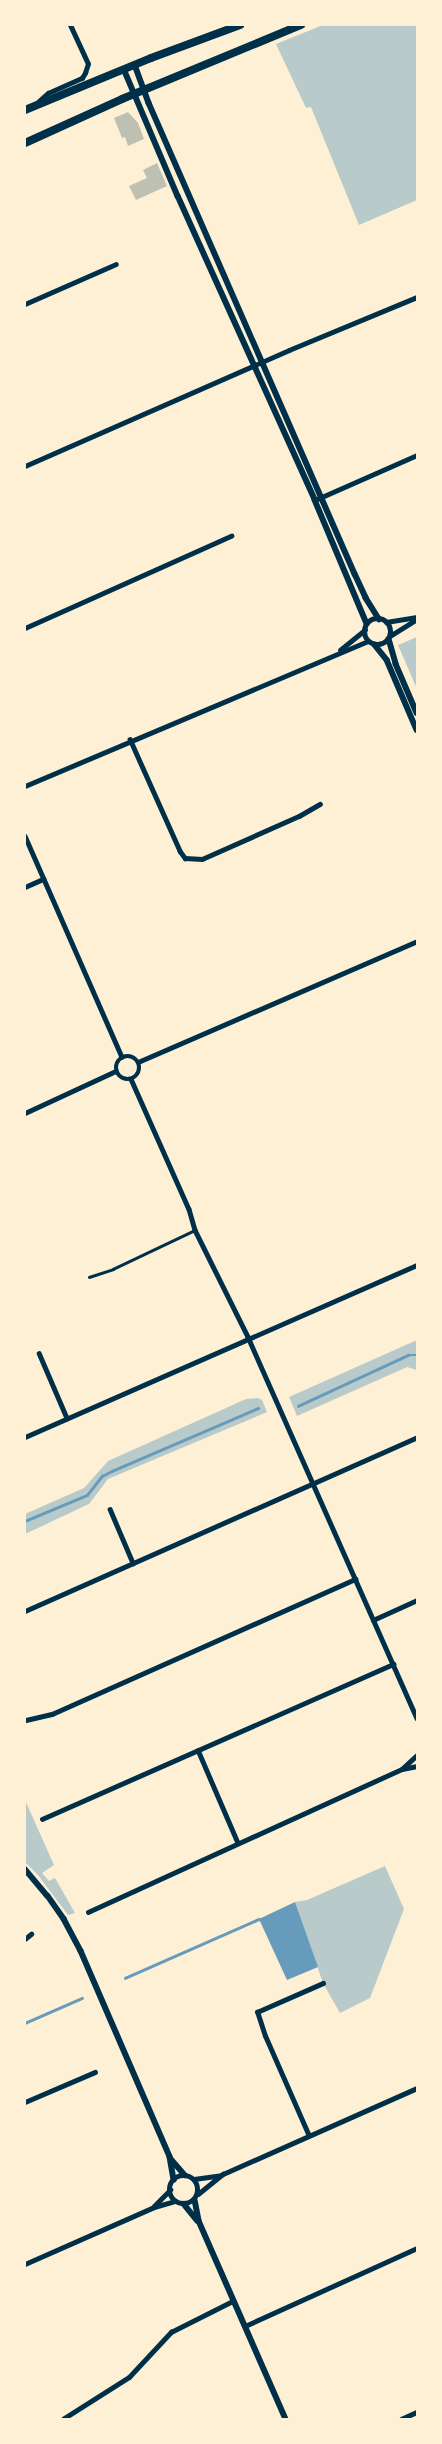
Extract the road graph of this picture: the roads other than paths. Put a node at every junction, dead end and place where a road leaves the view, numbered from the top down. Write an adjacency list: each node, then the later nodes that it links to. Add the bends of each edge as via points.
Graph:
1 (70, 25): 8 (street, via 88,64 82,78 48,93)
2 (240, 25): 4 (highway)
3 (301, 25): 6 (highway)
4 (135, 64): 5 (highway); 6 (street)
5 (124, 69): 7 (street); 8 (highway)
6 (144, 90): 7 (highway); 14 (street)
7 (134, 94): 10 (highway); 15 (street)
8 (34, 106): 9 (highway)
9 (25, 110)
10 (25, 142)
11 (116, 264): 13 (street)
12 (417, 297): 14 (street)
13 (25, 304)
14 (262, 361): 15 (street); 18 (street)
15 (255, 364): 17 (street); 19 (street)
16 (417, 455): 18 (street)
17 (25, 466)
18 (322, 497): 19 (street); 22 (street, via 366,598)
19 (316, 500): 24 (street)
20 (231, 536): 25 (street)
21 (417, 618): 23 (street); 26 (street)
22 (379, 619): 23 (street); 24 (street)
23 (386, 622): 26 (street, via 390,629)
24 (366, 627): 27 (street); 29 (street)
25 (25, 628)
26 (389, 638): 28 (street, via 382,645); 30 (street, via 396,664)
27 (368, 641): 28 (street); 29 (street)
28 (375, 645): 31 (street, via 387,660)
29 (337, 653): 32 (street)
30 (417, 713)
31 (417, 730)
32 (130, 739): 33 (street); 34 (street, via 185,858 202,859)
33 (25, 786)
34 (320, 804)
35 (25, 836): 36 (street)
36 (43, 879): 37 (street); 39 (street)
37 (25, 887)
38 (417, 941): 40 (street)
39 (122, 1056): 40 (street, via 128,1055); 41 (street)
40 (138, 1062): 42 (street, via 140,1069)
41 (116, 1072): 42 (street, via 119,1077); 43 (street)
42 (131, 1079): 44 (street, via 189,1209)
43 (25, 1113)
44 (195, 1230): 46 (lane, via 113,1269); 47 (street)
45 (417, 1265): 47 (street)
46 (88, 1277)
47 (248, 1337): 49 (street); 52 (street)
48 (39, 1353): 49 (street)
49 (67, 1418): 50 (street)
50 (25, 1437)
51 (417, 1437): 52 (street)
52 (312, 1484): 54 (street); 55 (street)
53 (110, 1509): 54 (street)
54 (133, 1563): 57 (street)
55 (355, 1579): 58 (street); 61 (street, via 52,1714)
56 (417, 1600): 58 (street)
57 (25, 1611)
58 (373, 1620): 59 (street)
59 (393, 1664): 60 (street); 63 (street)
60 (417, 1718)
61 (26, 1720)
62 (417, 1749): 64 (street)
63 (198, 1750): 67 (street); 68 (street)
64 (417, 1757): 66 (street)
65 (417, 1766): 66 (street)
66 (402, 1769): 68 (street)
67 (42, 1819)
68 (238, 1843): 70 (street)
69 (25, 1869): 78 (street, via 48,1896 80,1951)
70 (88, 1912)
71 (31, 1934): 72 (street)
72 (25, 1939)
73 (324, 1983): 77 (street, via 257,2012)
74 (95, 2072): 76 (street)
75 (417, 2088): 77 (street)
76 (25, 2102)
77 (309, 2136): 79 (street)
78 (170, 2157): 80 (street); 82 (street)
79 (223, 2174): 81 (street); 84 (street)
80 (185, 2175): 81 (street); 82 (street)
81 (194, 2179): 84 (street, via 198,2186)
82 (174, 2180): 83 (street)
83 (170, 2190): 85 (street); 87 (street)
84 (196, 2197): 86 (street); 88 (street)
85 (175, 2201): 86 (street); 87 (street)
86 (184, 2204): 88 (street)
87 (154, 2207): 90 (street)
88 (198, 2221): 91 (street)
89 (417, 2248): 92 (street)
90 (25, 2264)
91 (233, 2301): 92 (street); 94 (street, via 171,2332 128,2377)
92 (245, 2326): 95 (street)
93 (417, 2412): 96 (street)
94 (63, 2419)
95 (286, 2419)
96 (401, 2419)

